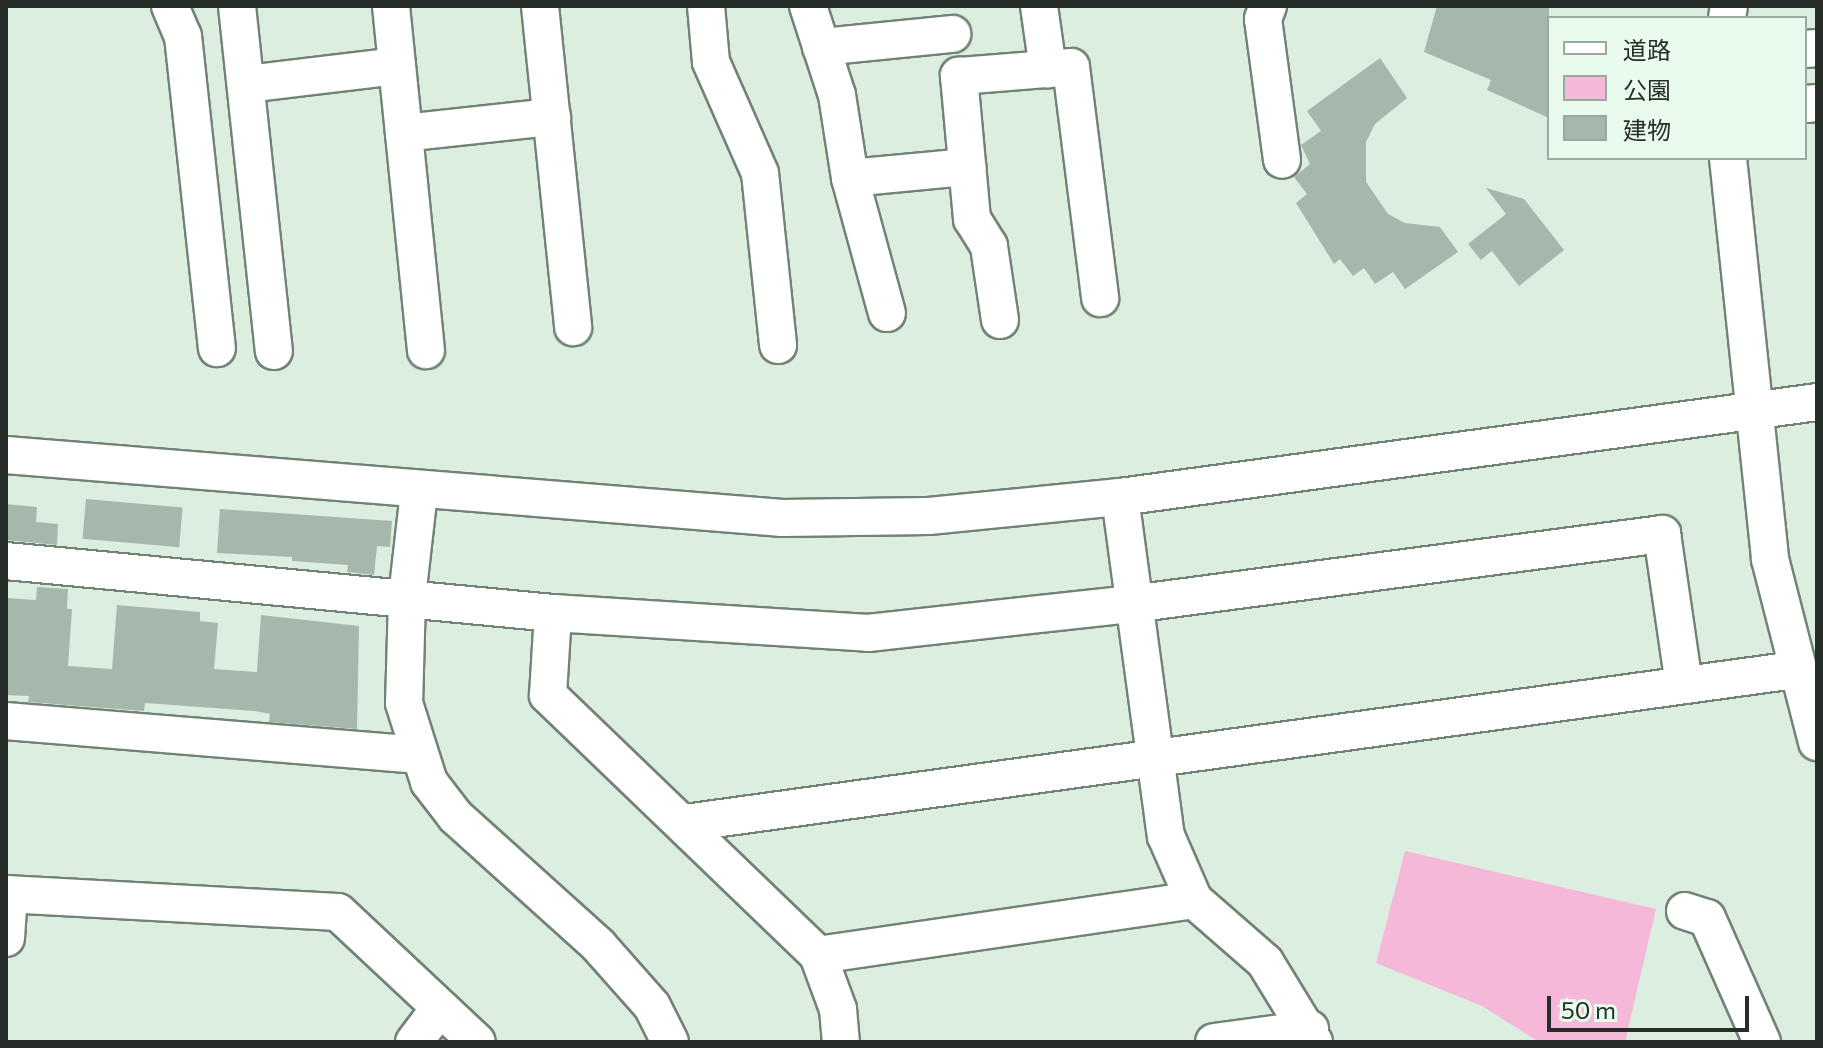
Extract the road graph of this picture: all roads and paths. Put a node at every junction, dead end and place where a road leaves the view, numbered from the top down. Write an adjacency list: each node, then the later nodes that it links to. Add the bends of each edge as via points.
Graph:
1 (170, 6): 26 (street, via 183,36)
2 (237, 6): 14 (street)
3 (391, 6): 11 (street)
4 (540, 6): 15 (street)
5 (706, 6): 25 (street, via 711,62 760,173)
6 (808, 6): 10 (street)
7 (1039, 6): 12 (street)
8 (1268, 6): 17 (street, via 1263,19)
9 (950, 20): 10 (street); 13 (street)
10 (821, 47): 20 (street, via 837,95)
11 (397, 66): 14 (street); 16 (street)
12 (1048, 69): 13 (street); 21 (street, via 1071,67)
13 (959, 76): 19 (street)
14 (247, 84): 28 (street)
15 (552, 117): 16 (street); 24 (street)
16 (404, 133): 27 (street)
17 (1282, 160)
18 (1728, 160): 30 (street)
19 (967, 167): 20 (street); 23 (street, via 972,219 989,246)
20 (850, 178): 22 (street)
21 (1100, 298)
22 (887, 313)
23 (1000, 320)
24 (573, 327)
25 (778, 345)
26 (217, 348)
27 (426, 350)
28 (274, 351)
29 (1817, 402): 30 (street)
30 (1754, 409): 33 (street); 38 (street, via 1770,559)
31 (6, 455): 32 (street)
32 (419, 492): 33 (street, via 782,518 929,516); 35 (street)
33 (1120, 497): 36 (street)
34 (6, 561): 35 (street)
35 (407, 598): 37 (street); 42 (street, via 404,703)
36 (1132, 604): 37 (street, via 868,633); 39 (street, via 1662,534); 43 (street)
37 (553, 613): 44 (street, via 548,695)
38 (1795, 670): 39 (street); 41 (street)
39 (1684, 684): 43 (street)
40 (6, 721): 42 (street)
41 (1817, 742)
42 (417, 755): 54 (street, via 429,782 456,817 598,945 652,1006)
43 (1152, 757): 44 (street); 46 (street, via 1166,836)
44 (685, 823): 49 (street)
45 (8, 894): 48 (street); 50 (street, via 338,912)
46 (1194, 900): 49 (street); 51 (street, via 1265,962)
47 (1685, 911): 57 (street, via 1707,918)
48 (6, 938)
49 (818, 955): 55 (street, via 838,1009)
50 (439, 1009): 52 (street); 53 (street)
51 (1312, 1035): 56 (street)
52 (414, 1042)
53 (477, 1042)
54 (670, 1042)
55 (841, 1042)
56 (1214, 1042)
57 (1762, 1042)

